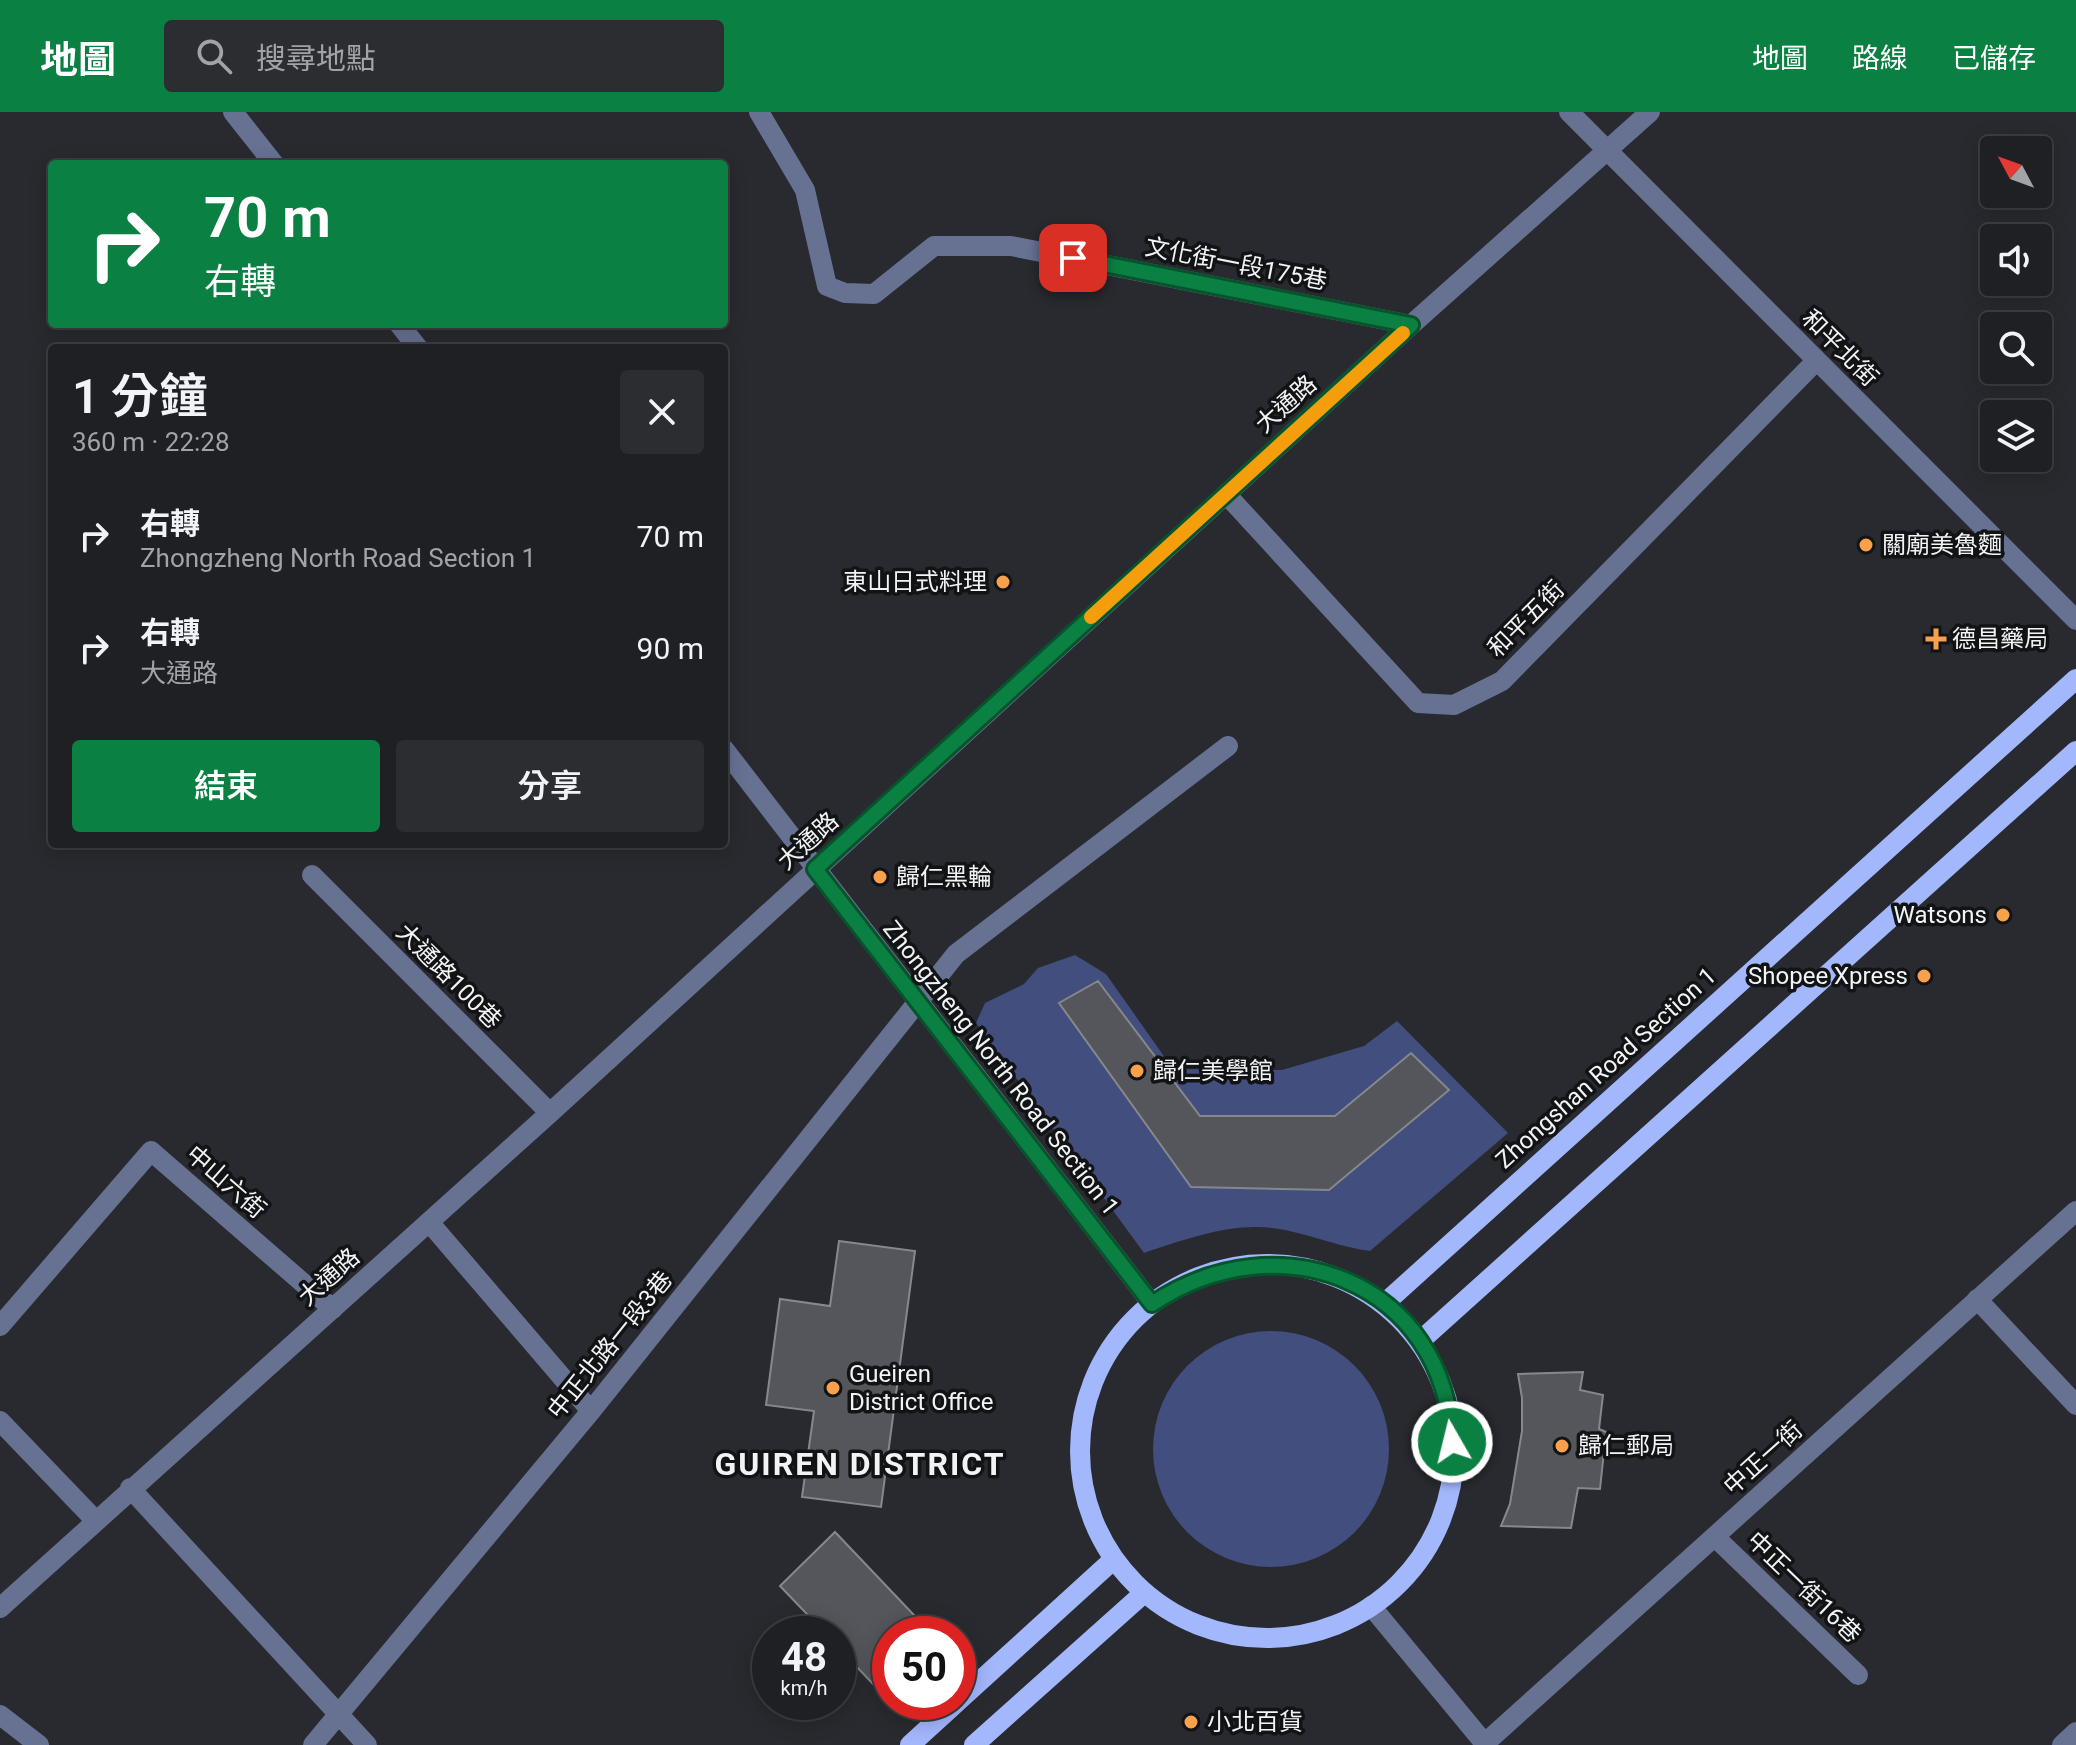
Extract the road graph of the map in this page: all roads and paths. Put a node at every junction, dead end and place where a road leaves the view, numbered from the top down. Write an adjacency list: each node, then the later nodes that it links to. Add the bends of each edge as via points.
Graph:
1 (233, 112): 6 (street)
2 (759, 112): 7 (street, 文化街一段175巷, via 805,190 827,286 845,293 874,294 934,246 1011,246)
3 (1569, 112): 5 (street, 和平北街)
4 (1650, 112): 5 (street, 大通路)
5 (1609, 150): 7 (street, 大通路); 10 (street, 和平北街)
6 (271, 160)
7 (1411, 325): 11 (street, 大通路)
8 (402, 328): 9 (street)
9 (415, 344)
10 (1816, 361): 11 (street, 和平五街, via 1502,681 1454,705 1418,703); 12 (street, 和平北街)
11 (1226, 494): 17 (street, 大通路)
12 (2076, 620)
13 (2076, 679): 24 (main road, Zhongshan Road Section 1)
14 (1228, 746): 19 (street, 中正北路一段3巷, via 956,954)
15 (2076, 751): 28 (main road)
16 (728, 754): 17 (street, Zhongzheng North Road Section 1)
17 (815, 869): 19 (street, Zhongzheng North Road Section 1); 20 (street, 大通路)
18 (312, 875): 20 (street, 大通路100巷)
19 (918, 1003): 25 (street, Zhongzheng North Road Section 1); 30 (street, 中正北路一段3巷)
20 (550, 1113): 22 (street, 大通路)
21 (2076, 1211): 23 (street, 中正一街)
22 (429, 1222): 26 (street, 大通路); 30 (street)
23 (1977, 1299): 29 (street); 34 (street, 中正一街)
24 (1385, 1303): 25 (main road, via 1318,1271 1269,1264 1219,1271); 28 (main road)
25 (1152, 1304): 35 (main road, via 1109,1351 1084,1410 1081,1473 1097,1533)
26 (333, 1309): 27 (street, 中山六街, via 151,1151); 32 (street, 大通路)
27 (0, 1326)
28 (1419, 1342): 37 (main road, via 1440,1379 1451,1420 1451,1477 1429,1544 1403,1578)
29 (2076, 1405)
30 (591, 1411): 42 (street, 中正北路一段3巷)
31 (0, 1421): 33 (street)
32 (130, 1488): 33 (street, 大通路); 42 (street)
33 (95, 1520): 38 (street, 大通路)
34 (1715, 1537): 39 (street, 中正一街16巷); 50 (street, 中正一街)
35 (1113, 1560): 36 (main road); 40 (main road)
36 (1144, 1593): 37 (main road, via 1177,1616 1215,1632 1255,1638 1296,1636 1335,1625); 49 (main road)
37 (1371, 1606): 50 (street)
38 (0, 1608)
39 (1858, 1675)
40 (976, 1686)
41 (0, 1715): 45 (street)
42 (340, 1716): 46 (street, 中正北路一段3巷); 47 (street)
43 (938, 1720): 48 (main road)
44 (2076, 1732): 51 (street)
45 (39, 1745)
46 (313, 1745)
47 (367, 1745)
48 (910, 1745)
49 (974, 1745)
50 (1484, 1745)
51 (2062, 1745)

